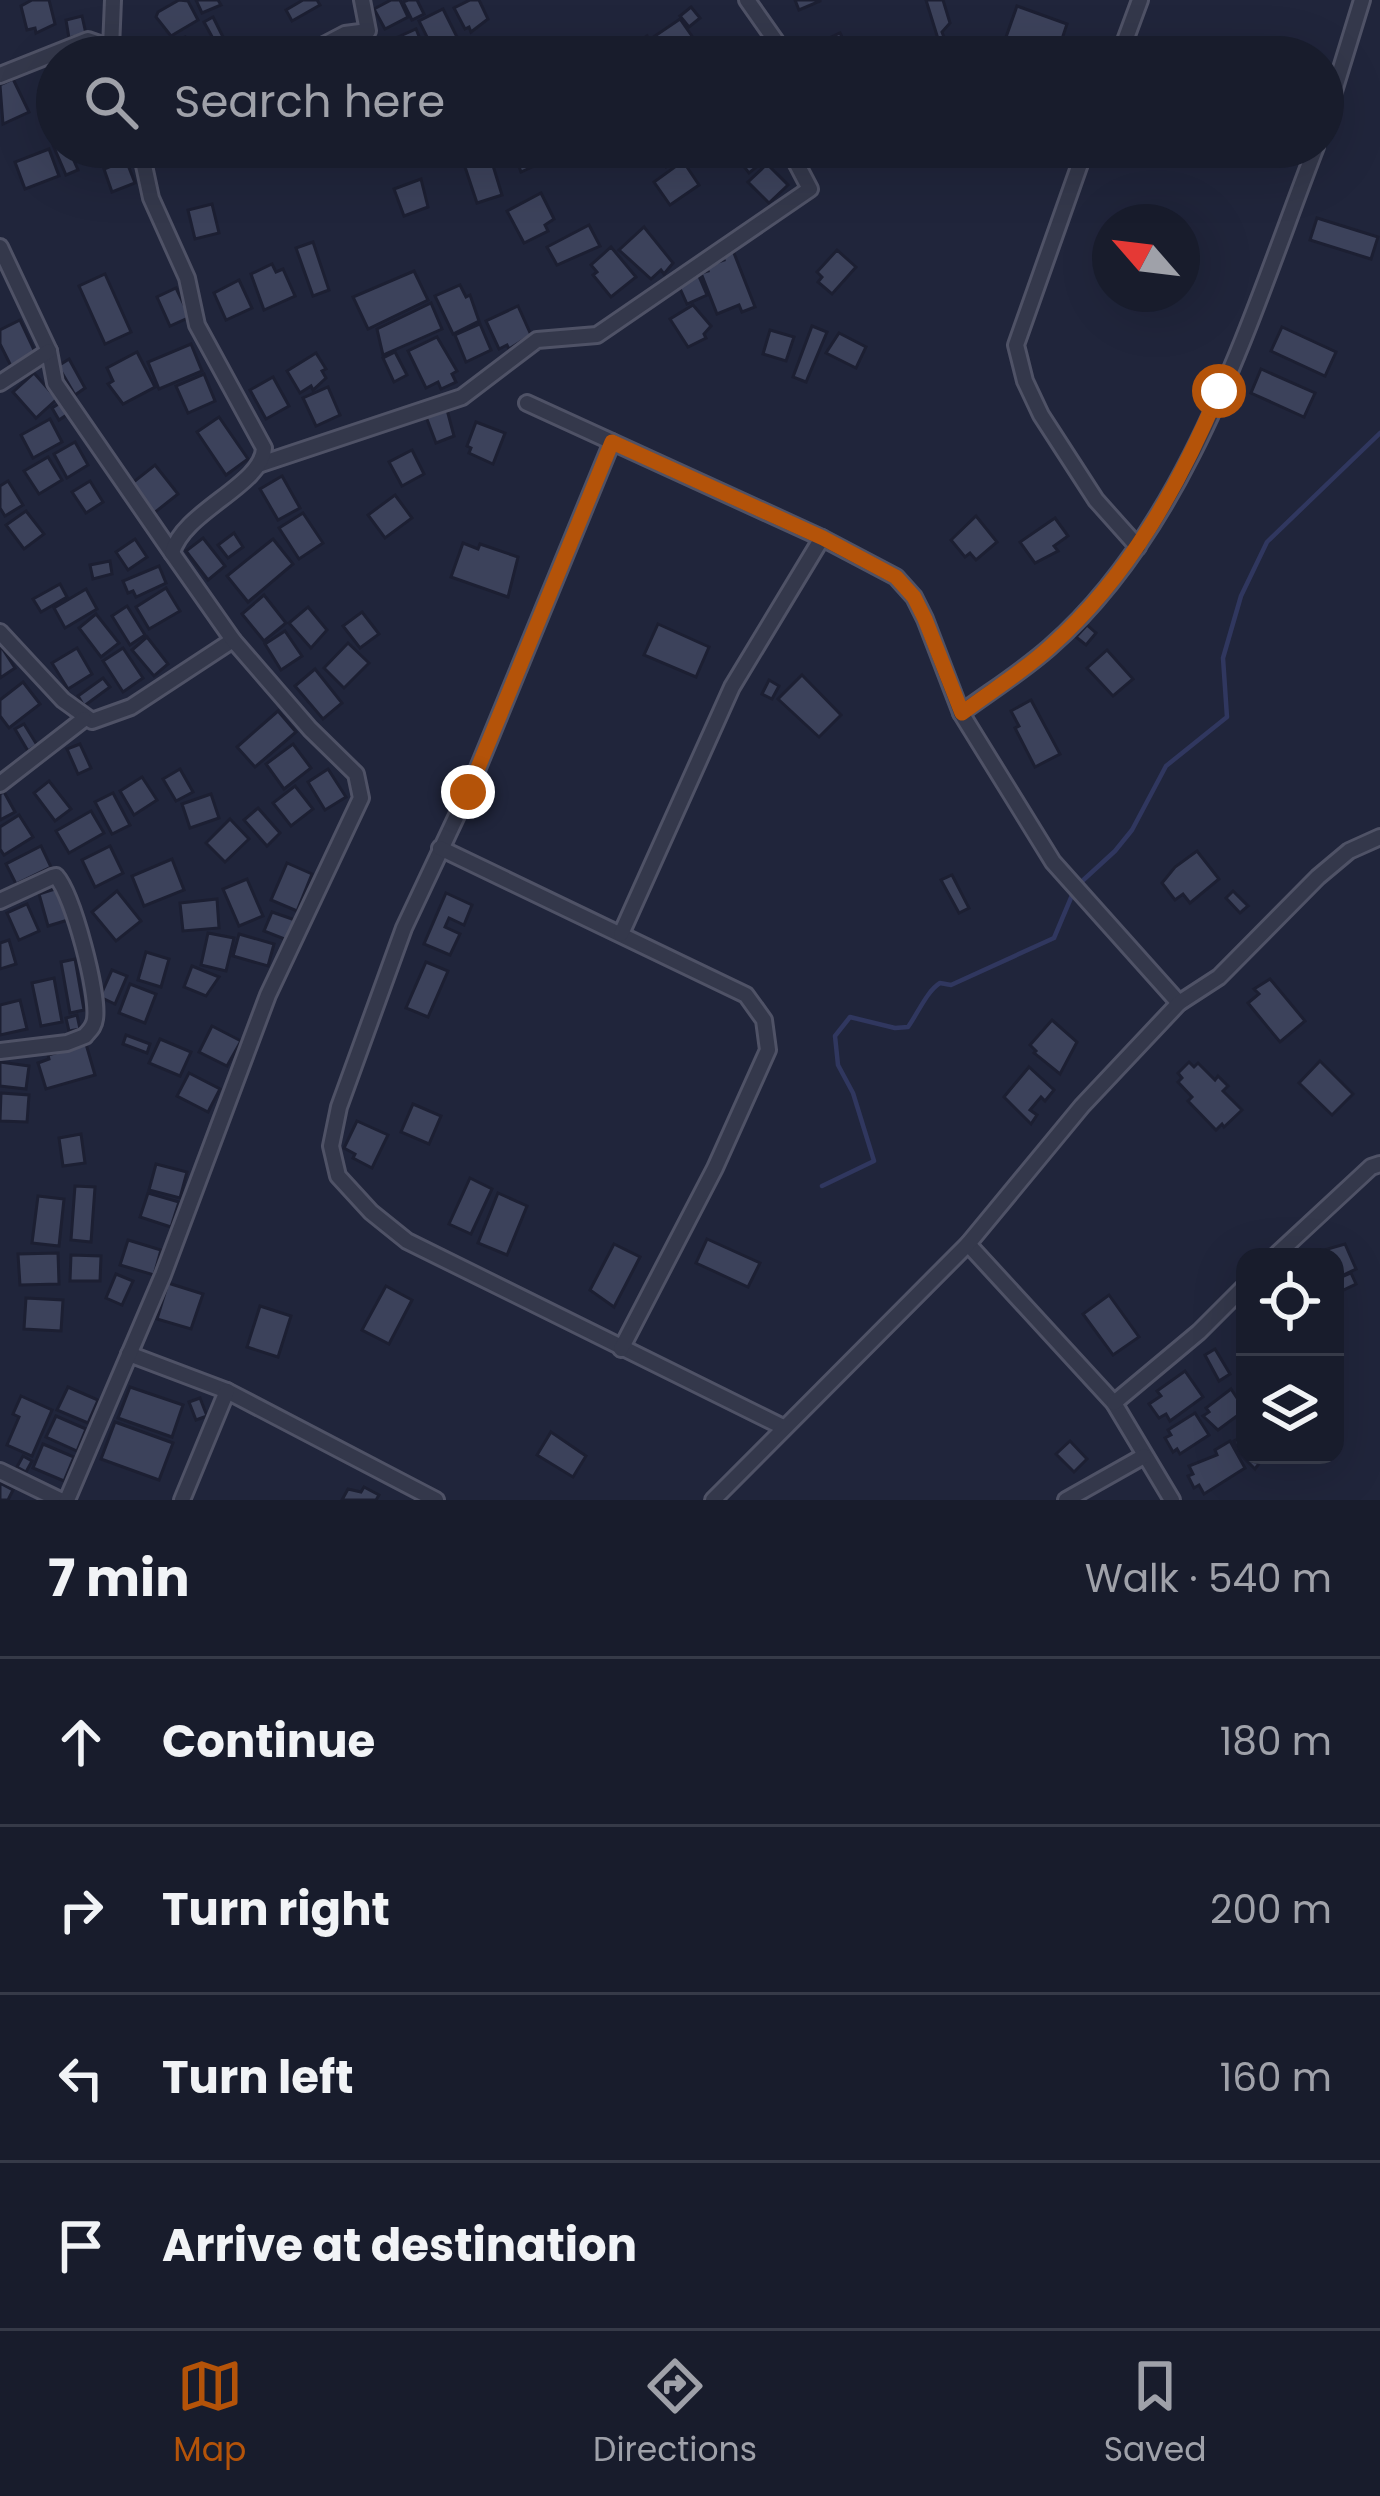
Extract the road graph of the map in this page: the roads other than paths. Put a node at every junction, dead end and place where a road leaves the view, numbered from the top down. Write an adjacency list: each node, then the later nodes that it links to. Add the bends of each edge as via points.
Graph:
1 (113, 0): 6 (street)
2 (362, 0): 7 (street, via 368,31)
3 (747, 0): 8 (street)
4 (1140, 0): 9 (street)
5 (1361, 0): 10 (street)
6 (112, 36)
7 (341, 36)
8 (773, 36)
9 (1127, 36)
10 (1344, 57)
11 (36, 61): 12 (street)
12 (0, 76)
13 (145, 168): 22 (street, via 194,296 197,325 265,448)
14 (799, 168): 22 (street, via 810,189 597,335 538,340 462,397)
15 (1079, 168): 24 (street, via 1016,345 1041,416)
16 (1308, 168): 24 (street, via 1192,455)
17 (0, 247): 18 (street)
18 (49, 352): 19 (street); 25 (street, via 55,383)
19 (0, 383)
20 (527, 403): 21 (street)
21 (612, 442): 23 (street); 32 (street)
22 (261, 464): 25 (street, via 175,540)
23 (823, 538): 28 (street, via 896,577 914,597); 34 (street, via 732,687)
24 (1138, 547): 28 (street, via 1051,646)
25 (172, 553): 27 (street)
26 (0, 632): 29 (street)
27 (233, 640): 29 (street, via 130,707 101,721); 42 (street, via 356,774 361,797 268,995)
28 (962, 713): 35 (street, via 1053,862)
29 (84, 719): 30 (street)
30 (0, 784)
31 (1380, 837): 35 (street, via 1349,850 1219,977)
32 (440, 848): 34 (street); 41 (street, via 339,1108 331,1146 338,1177 407,1241)
33 (0, 901): 36 (street, via 56,876 64,885 96,1016 86,1036)
34 (621, 934): 41 (street, via 746,995 764,1020 769,1050)
35 (1180, 1003): 38 (street)
36 (0, 1052)
37 (1380, 1164): 39 (street)
38 (968, 1244): 44 (street); 45 (street)
39 (1284, 1248)
40 (1236, 1295): 44 (street)
41 (620, 1349): 45 (street)
42 (129, 1354): 43 (street); 48 (street)
43 (227, 1390): 49 (street); 50 (street)
44 (1114, 1403): 46 (street)
45 (783, 1426): 51 (street)
46 (1144, 1456): 52 (street); 53 (street)
47 (0, 1471): 48 (street)
48 (63, 1500)
49 (182, 1500)
50 (436, 1500)
51 (713, 1500)
52 (1066, 1500)
53 (1172, 1500)

